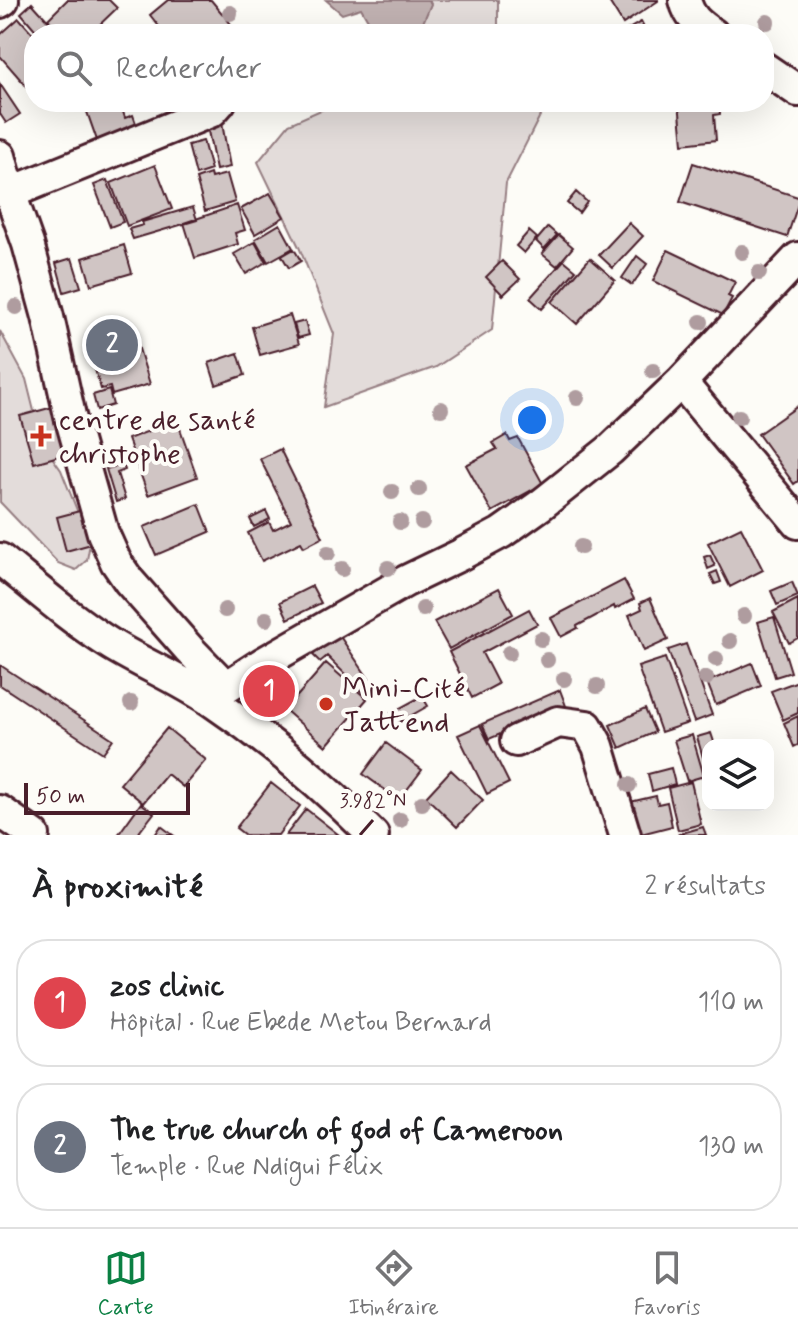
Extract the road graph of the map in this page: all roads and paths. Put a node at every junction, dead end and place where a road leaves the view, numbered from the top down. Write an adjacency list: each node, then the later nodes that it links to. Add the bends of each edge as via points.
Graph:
1 (685, 0): 2 (street)
2 (699, 24)
3 (774, 75): 4 (street)
4 (798, 91)
5 (210, 112): 7 (street)
6 (0, 156): 7 (street)
7 (10, 193): 12 (street, via 103,533 129,581 189,649)
8 (798, 258): 9 (street)
9 (681, 382): 10 (street); 12 (street, via 610,450 501,533 392,589)
10 (798, 523)
11 (0, 559): 12 (street, via 113,646)
12 (218, 694): 16 (street)
13 (516, 741): 17 (street, via 558,722 587,726)
14 (0, 811): 15 (street)
15 (34, 835)
16 (373, 835)
17 (625, 835)

